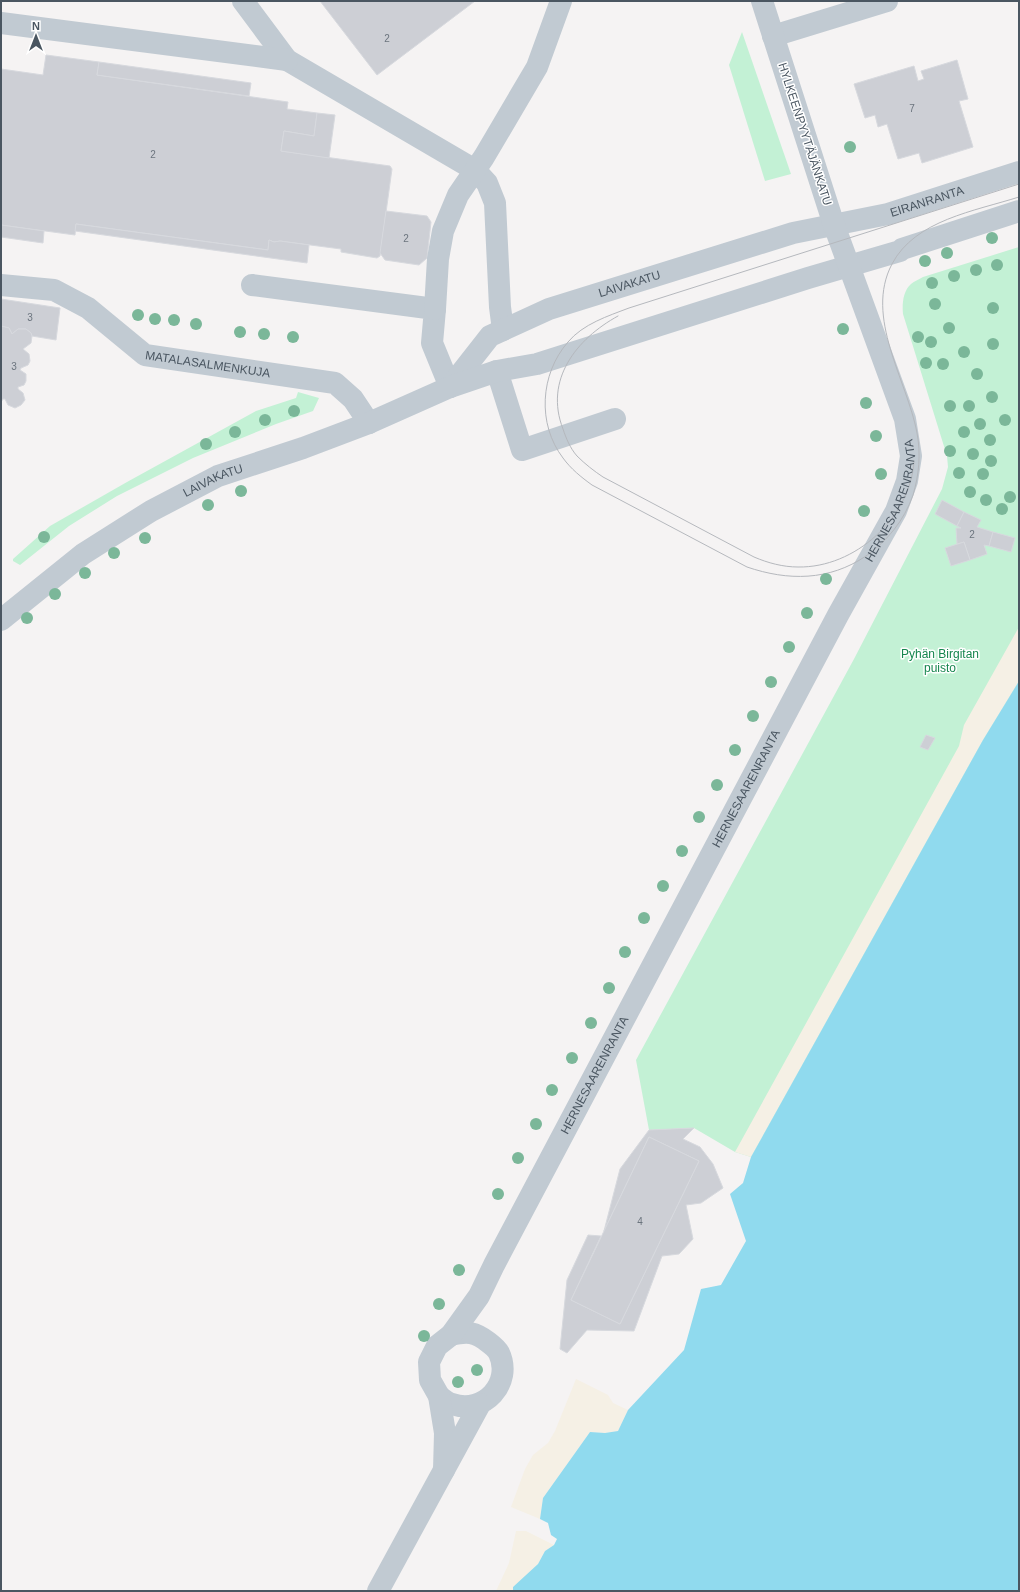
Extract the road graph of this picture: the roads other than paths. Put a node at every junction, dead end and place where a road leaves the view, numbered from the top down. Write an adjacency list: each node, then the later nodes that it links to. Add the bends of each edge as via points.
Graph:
1 (243, 1): 7 (street)
2 (561, 1): 8 (street, via 537,67)
3 (762, 1): 6 (street, HYLKEENPYYTÄJÄNKATU)
4 (887, 1): 6 (street)
5 (1, 23): 7 (street)
6 (773, 36): 11 (street, HYLKEENPYYTÄJÄNKATU)
7 (287, 60): 8 (street)
8 (475, 170): 15 (street, via 458,195 443,231 438,259); 16 (street, via 487,183 495,203)
9 (1019, 172): 11 (street, EIRANRANTA, via 888,214)
10 (1019, 211): 12 (street)
11 (834, 225): 12 (street, HYLKEENPYYTÄJÄNKATU); 16 (street, LAIVAKATU, via 792,233 548,309)
12 (849, 266): 17 (street, LAIVAKATU, via 537,364); 22 (street, HERNESAARENRANTA, via 905,419 911,456 907,481 896,510 838,615)
13 (1, 285): 20 (street, MATALASALMENKUJA, via 54,290 88,308 145,355 335,383 353,398)
14 (252, 285): 15 (street)
15 (435, 309): 18 (street, via 432,342)
16 (503, 330): 18 (street, LAIVAKATU, via 490,336)
17 (497, 371): 18 (street, LAIVAKATU); 19 (street, via 522,450)
18 (450, 387): 20 (street, LAIVAKATU)
19 (615, 419)
20 (369, 423): 21 (street, LAIVAKATU, via 218,476 151,511 83,554)
21 (1, 620)
22 (479, 1296): 23 (street, HERNESAARENRANTA); 24 (street, HERNESAARENRANTA, via 483,1325)
23 (452, 1335): 24 (street, HERNESAARENRANTA, via 464,1332 477,1334); 25 (street, HERNESAARENRANTA, via 437,1346 429,1362 430,1380)
24 (489, 1343): 26 (street, HERNESAARENRANTA, via 499,1352 503,1367 502,1382 493,1395)
25 (439, 1396): 26 (street, via 452,1404 466,1407); 27 (street, HERNESAARENRANTA, via 445,1433)
26 (480, 1404): 27 (street, HERNESAARENRANTA)
27 (444, 1470): 28 (street, HERNESAARENRANTA)
28 (378, 1591)

